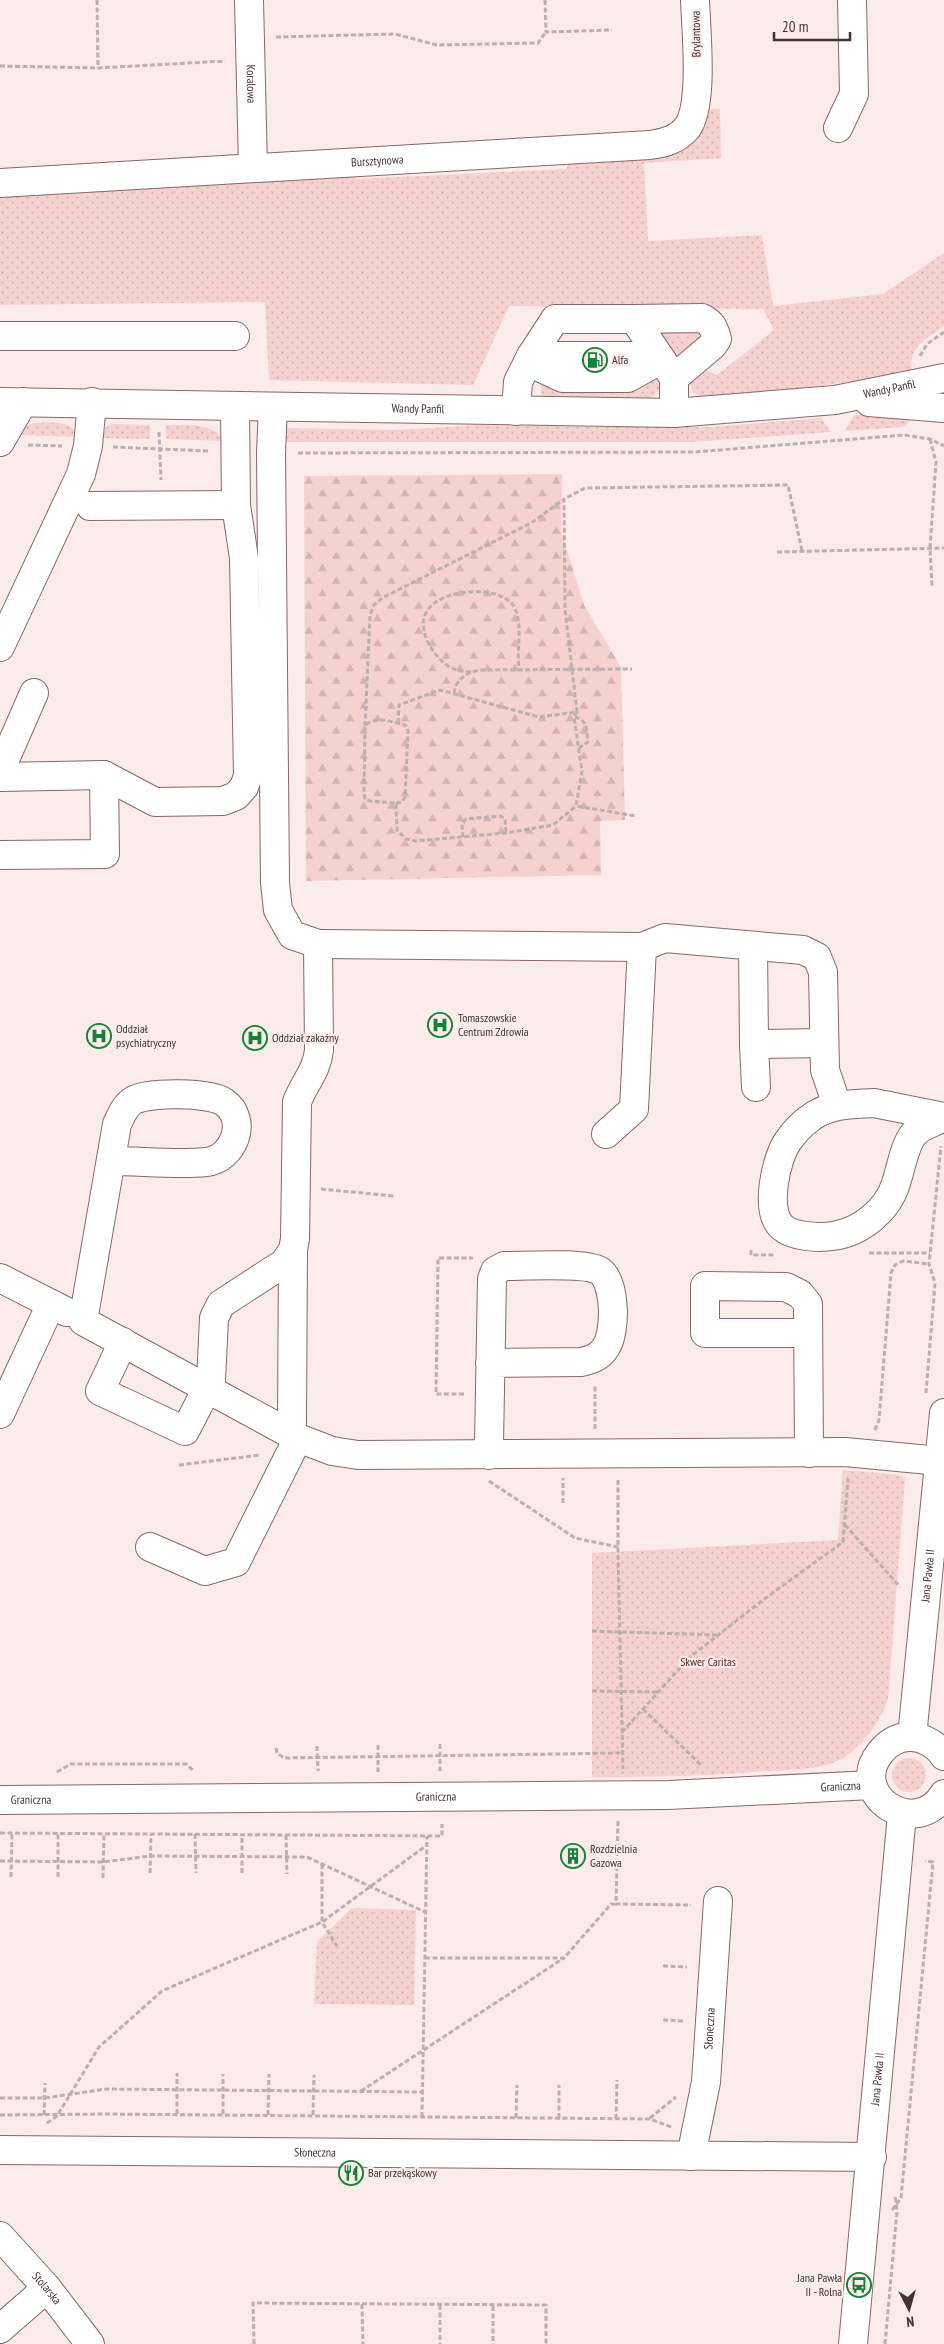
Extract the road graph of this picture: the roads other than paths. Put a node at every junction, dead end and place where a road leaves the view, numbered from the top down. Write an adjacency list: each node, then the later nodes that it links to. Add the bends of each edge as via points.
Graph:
1 (249, 0): 6 (street, Koralowa)
2 (695, 0): 4 (street, Brylantowa)
3 (852, 0): 5 (street, via 854,94)
4 (696, 68): 6 (street, Bursztynowa, via 694,115 687,128 668,142)
5 (838, 128)
6 (253, 168): 7 (street, Bursztynowa)
7 (0, 183)
8 (634, 319): 11 (street, via 555,319); 12 (street); 12 (street, via 702,318 714,327 717,338 712,345)
9 (0, 336): 10 (street)
10 (235, 336)
11 (529, 359): 12 (street, via 563,378 628,378); 20 (street, via 518,382)
12 (664, 365): 21 (street)
13 (944, 378): 14 (street, Wandy Panfil)
14 (835, 400): 19 (street, Wandy Panfil); 21 (street, Wandy Panfil)
15 (11, 402): 16 (street, Wandy Panfil); 22 (street)
16 (92, 402): 17 (street, Wandy Panfil); 25 (street, via 88,446 81,474)
17 (235, 406): 18 (street, Wandy Panfil); 23 (street)
18 (273, 407): 20 (street, Wandy Panfil); 31 (street, via 275,883 278,910 292,935)
19 (937, 407)
20 (516, 411): 21 (street, Wandy Panfil)
21 (674, 413)
22 (10, 443)
23 (236, 505): 24 (street); 28 (street, via 244,558 248,776 244,787 236,796 223,801 155,802)
24 (90, 506)
25 (0, 647)
26 (34, 693): 27 (street)
27 (0, 771)
28 (104, 775): 29 (street); 30 (street, via 105,854)
29 (0, 777)
30 (0, 856)
31 (318, 944): 33 (street); 41 (street, via 319,1050 317,1065 297,1102)
32 (753, 946): 33 (street, via 665,938); 34 (street); 35 (street, via 803,950 817,957 823,972)
33 (642, 947): 39 (street, via 634,1109)
34 (754, 1044): 35 (street); 36 (street)
35 (823, 1044): 37 (street, via 825,1070)
36 (756, 1087)
37 (837, 1105): 38 (street, via 874,1103); 38 (street, via 809,1118 788,1142 775,1172 772,1210 781,1226 798,1235 833,1236 863,1225 881,1211 896,1186 905,1151 916,1132)
38 (943, 1125)
39 (606, 1134)
40 (111, 1161): 44 (street)
41 (293, 1250): 48 (street, via 284,1263 221,1304 214,1318 211,1381); 51 (street)
42 (0, 1278): 43 (street)
43 (51, 1304): 44 (street); 50 (street)
44 (83, 1321): 46 (street)
45 (807, 1334): 52 (street)
46 (123, 1342): 48 (street); 48 (street, via 100,1391 185,1431)
47 (490, 1363): 47 (street, via 492,1279 495,1270 504,1266 586,1266 599,1271 609,1281 612,1335 606,1348 595,1359); 54 (street)
48 (206, 1389): 51 (street)
49 (935, 1406): 53 (street, Jana Pawła II)
50 (0, 1414)
51 (293, 1435): 54 (street, via 332,1451); 56 (street, via 236,1562 205,1571)
52 (808, 1453): 53 (street, via 845,1452); 54 (street)
53 (940, 1461): 55 (street, Jana Pawła II)
54 (488, 1467)
55 (940, 1493): 57 (street, Jana Pawła II)
56 (150, 1547)
57 (936, 1577): 58 (street, Jana Pawła II)
58 (912, 1737): 59 (street, via 925,1740); 60 (street, via 887,1744 874,1760)
59 (944, 1756)
60 (872, 1786): 62 (street, Graniczna, via 668,1795); 63 (street, via 878,1798)
61 (944, 1794): 63 (street, via 932,1807)
62 (0, 1800)
63 (902, 1814): 67 (street, Jana Pawła II, via 913,1860)
64 (708, 1903): 65 (street, Słoneczna, via 706,2082)
65 (692, 2146): 66 (street, Słoneczna); 67 (street, Słoneczna)
66 (0, 2150)
67 (872, 2157): 72 (street, Jana Pawła II)
68 (0, 2236): 69 (street, Stolarska)
69 (47, 2288): 70 (street); 71 (street, Stolarska)
70 (0, 2329)
71 (90, 2344)
72 (854, 2344)

